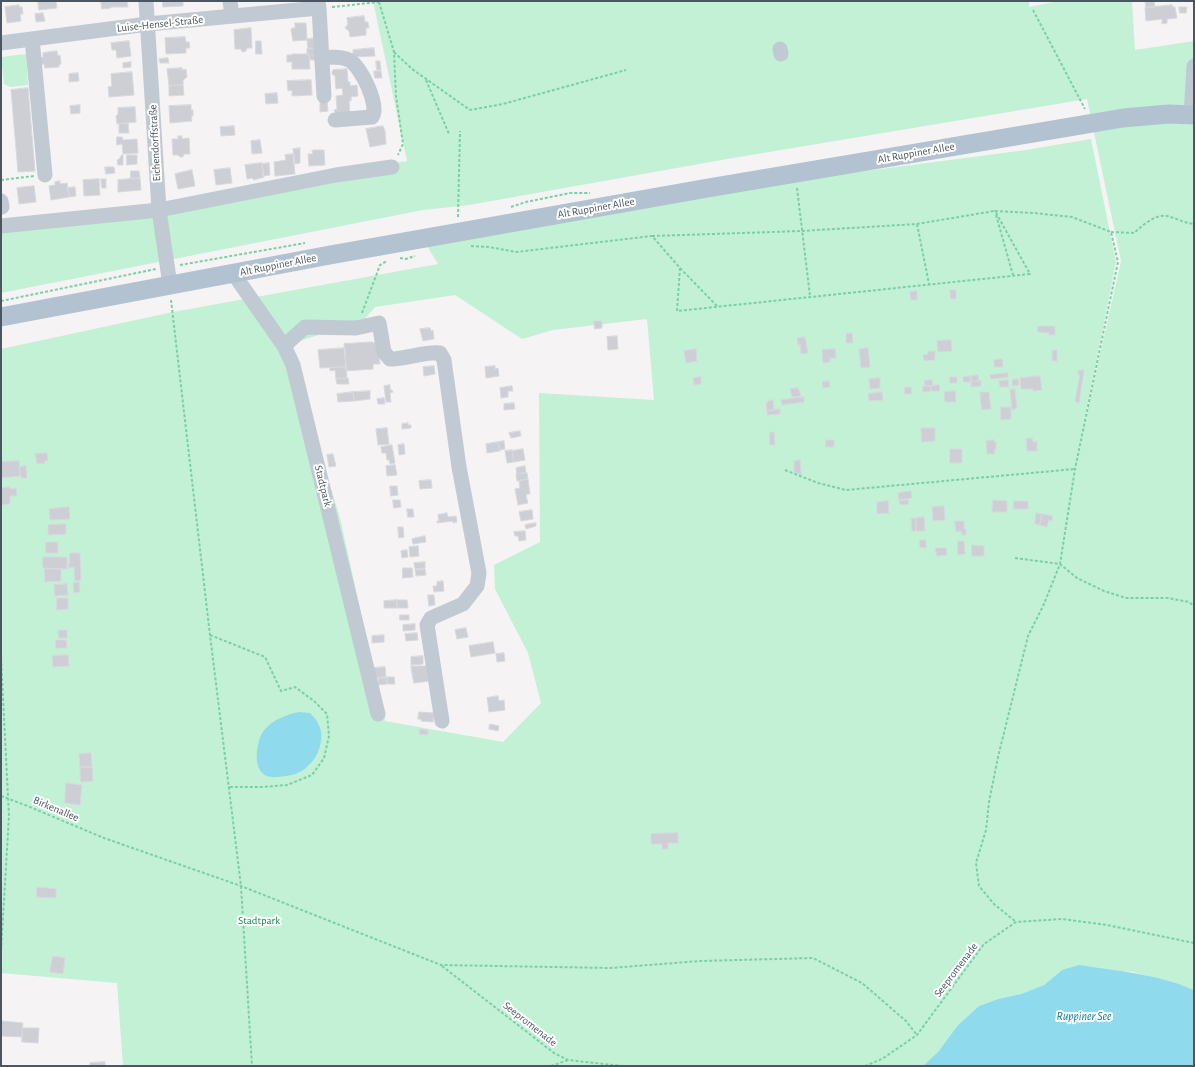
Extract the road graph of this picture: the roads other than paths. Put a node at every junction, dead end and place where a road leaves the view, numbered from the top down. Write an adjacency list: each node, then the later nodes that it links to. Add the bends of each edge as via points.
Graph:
1 (146, 1): 5 (street, Eichendorffstraße)
2 (230, 1): 4 (street)
3 (319, 4): 4 (street, Luise-Hensel-Straße); 8 (street)
4 (232, 16): 5 (street, Luise-Hensel-Straße)
5 (148, 24): 6 (street, Luise-Hensel-Straße); 15 (street, Eichendorffstraße)
6 (32, 39): 7 (street, Luise-Hensel-Straße); 14 (street)
7 (1, 43)
8 (322, 57): 10 (street); 12 (street, via 351,60 361,71 374,109 372,117)
9 (1194, 66): 11 (street)
10 (324, 96)
11 (1193, 115): 17 (main road, Alt Ruppiner Allee, via 1163,114 1123,118)
12 (335, 120)
13 (392, 167): 15 (street, via 336,175)
14 (45, 172)
15 (158, 210): 16 (street); 18 (street, Eichendorffstraße)
16 (1, 226)
17 (233, 273): 18 (main road, Alt Ruppiner Allee); 20 (street, Stadtpark)
18 (170, 285): 19 (main road, Alt Ruppiner Allee)
19 (1, 317)
20 (284, 346): 21 (street, Stadtpark, via 293,364); 22 (street, via 305,327 356,328 379,323 384,352 390,359 434,352 440,353 444,360 459,466 479,573 477,586 463,604 431,618 427,625)
21 (378, 714)
22 (442, 721)

